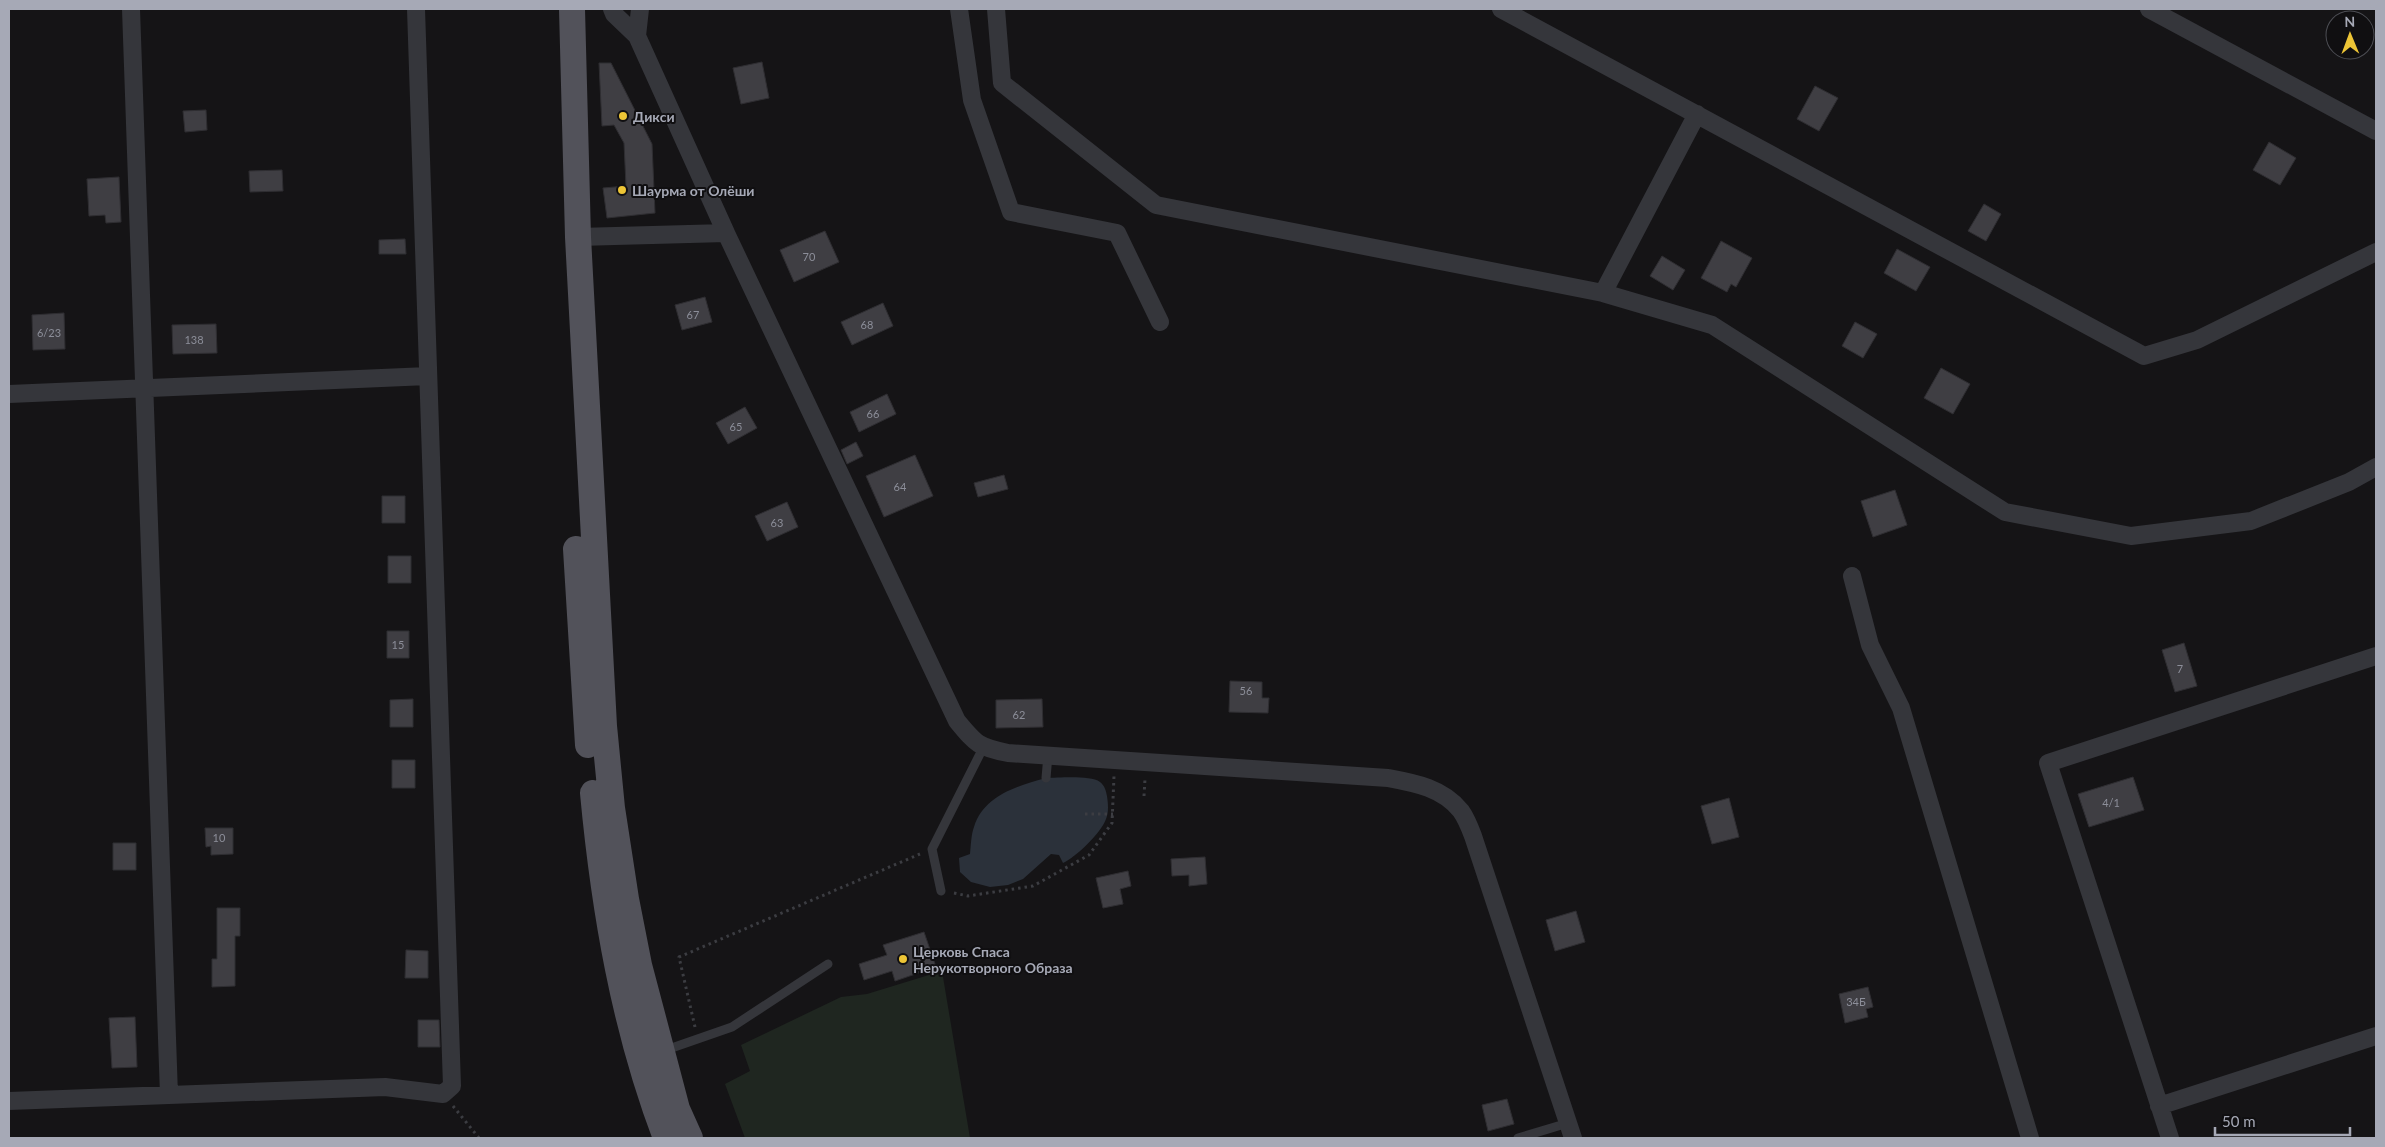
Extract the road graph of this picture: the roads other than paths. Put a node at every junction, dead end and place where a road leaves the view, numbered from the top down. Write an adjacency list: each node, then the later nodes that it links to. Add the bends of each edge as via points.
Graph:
1 (131, 9): 20 (street)
2 (416, 9): 19 (street)
3 (556, 9): 36 (main road, via 561,232 582,671 598,853 616,957 639,1055)
4 (572, 9): 15 (main road)
5 (612, 9): 11 (street)
6 (640, 9): 11 (street)
7 (959, 9): 18 (street, via 972,100 1011,212 1117,233)
8 (996, 9): 17 (street, via 1002,84 1156,205)
9 (1501, 9): 12 (street)
10 (2149, 9): 13 (street)
11 (638, 36): 14 (street)
12 (1697, 114): 16 (street, via 2144,356 2197,340); 17 (street)
13 (2376, 131)
14 (726, 233): 15 (street); 25 (street, via 957,721)
15 (578, 237): 31 (main road, via 604,726 612,808 637,955)
16 (2376, 252)
17 (1603, 292): 22 (street, via 1712,325 2005,512 2130,536 2251,521 2349,482)
18 (1160, 322)
19 (428, 376): 20 (street); 32 (street, via 452,1086 443,1094 385,1087)
20 (144, 388): 21 (street); 32 (street)
21 (9, 394)
22 (2376, 467)
23 (1852, 576): 39 (street, via 1870,645 1901,708)
24 (2376, 656): 34 (street, via 2048,763)
25 (983, 748): 26 (street); 28 (lane, via 932,849)
26 (1048, 755): 27 (lane); 35 (street, via 1388,778 1423,785 1445,796 1462,812 1473,836)
27 (1046, 778)
28 (941, 890)
29 (828, 964): 31 (lane, via 732,1027)
30 (2376, 1036): 34 (street)
31 (660, 1052): 37 (main road, via 677,1109)
32 (169, 1095): 33 (street)
33 (9, 1101)
34 (2159, 1106): 40 (street)
35 (1570, 1131): 38 (lane)
36 (666, 1138)
37 (690, 1138)
38 (1518, 1138)
39 (2030, 1138)
40 (2170, 1138)

